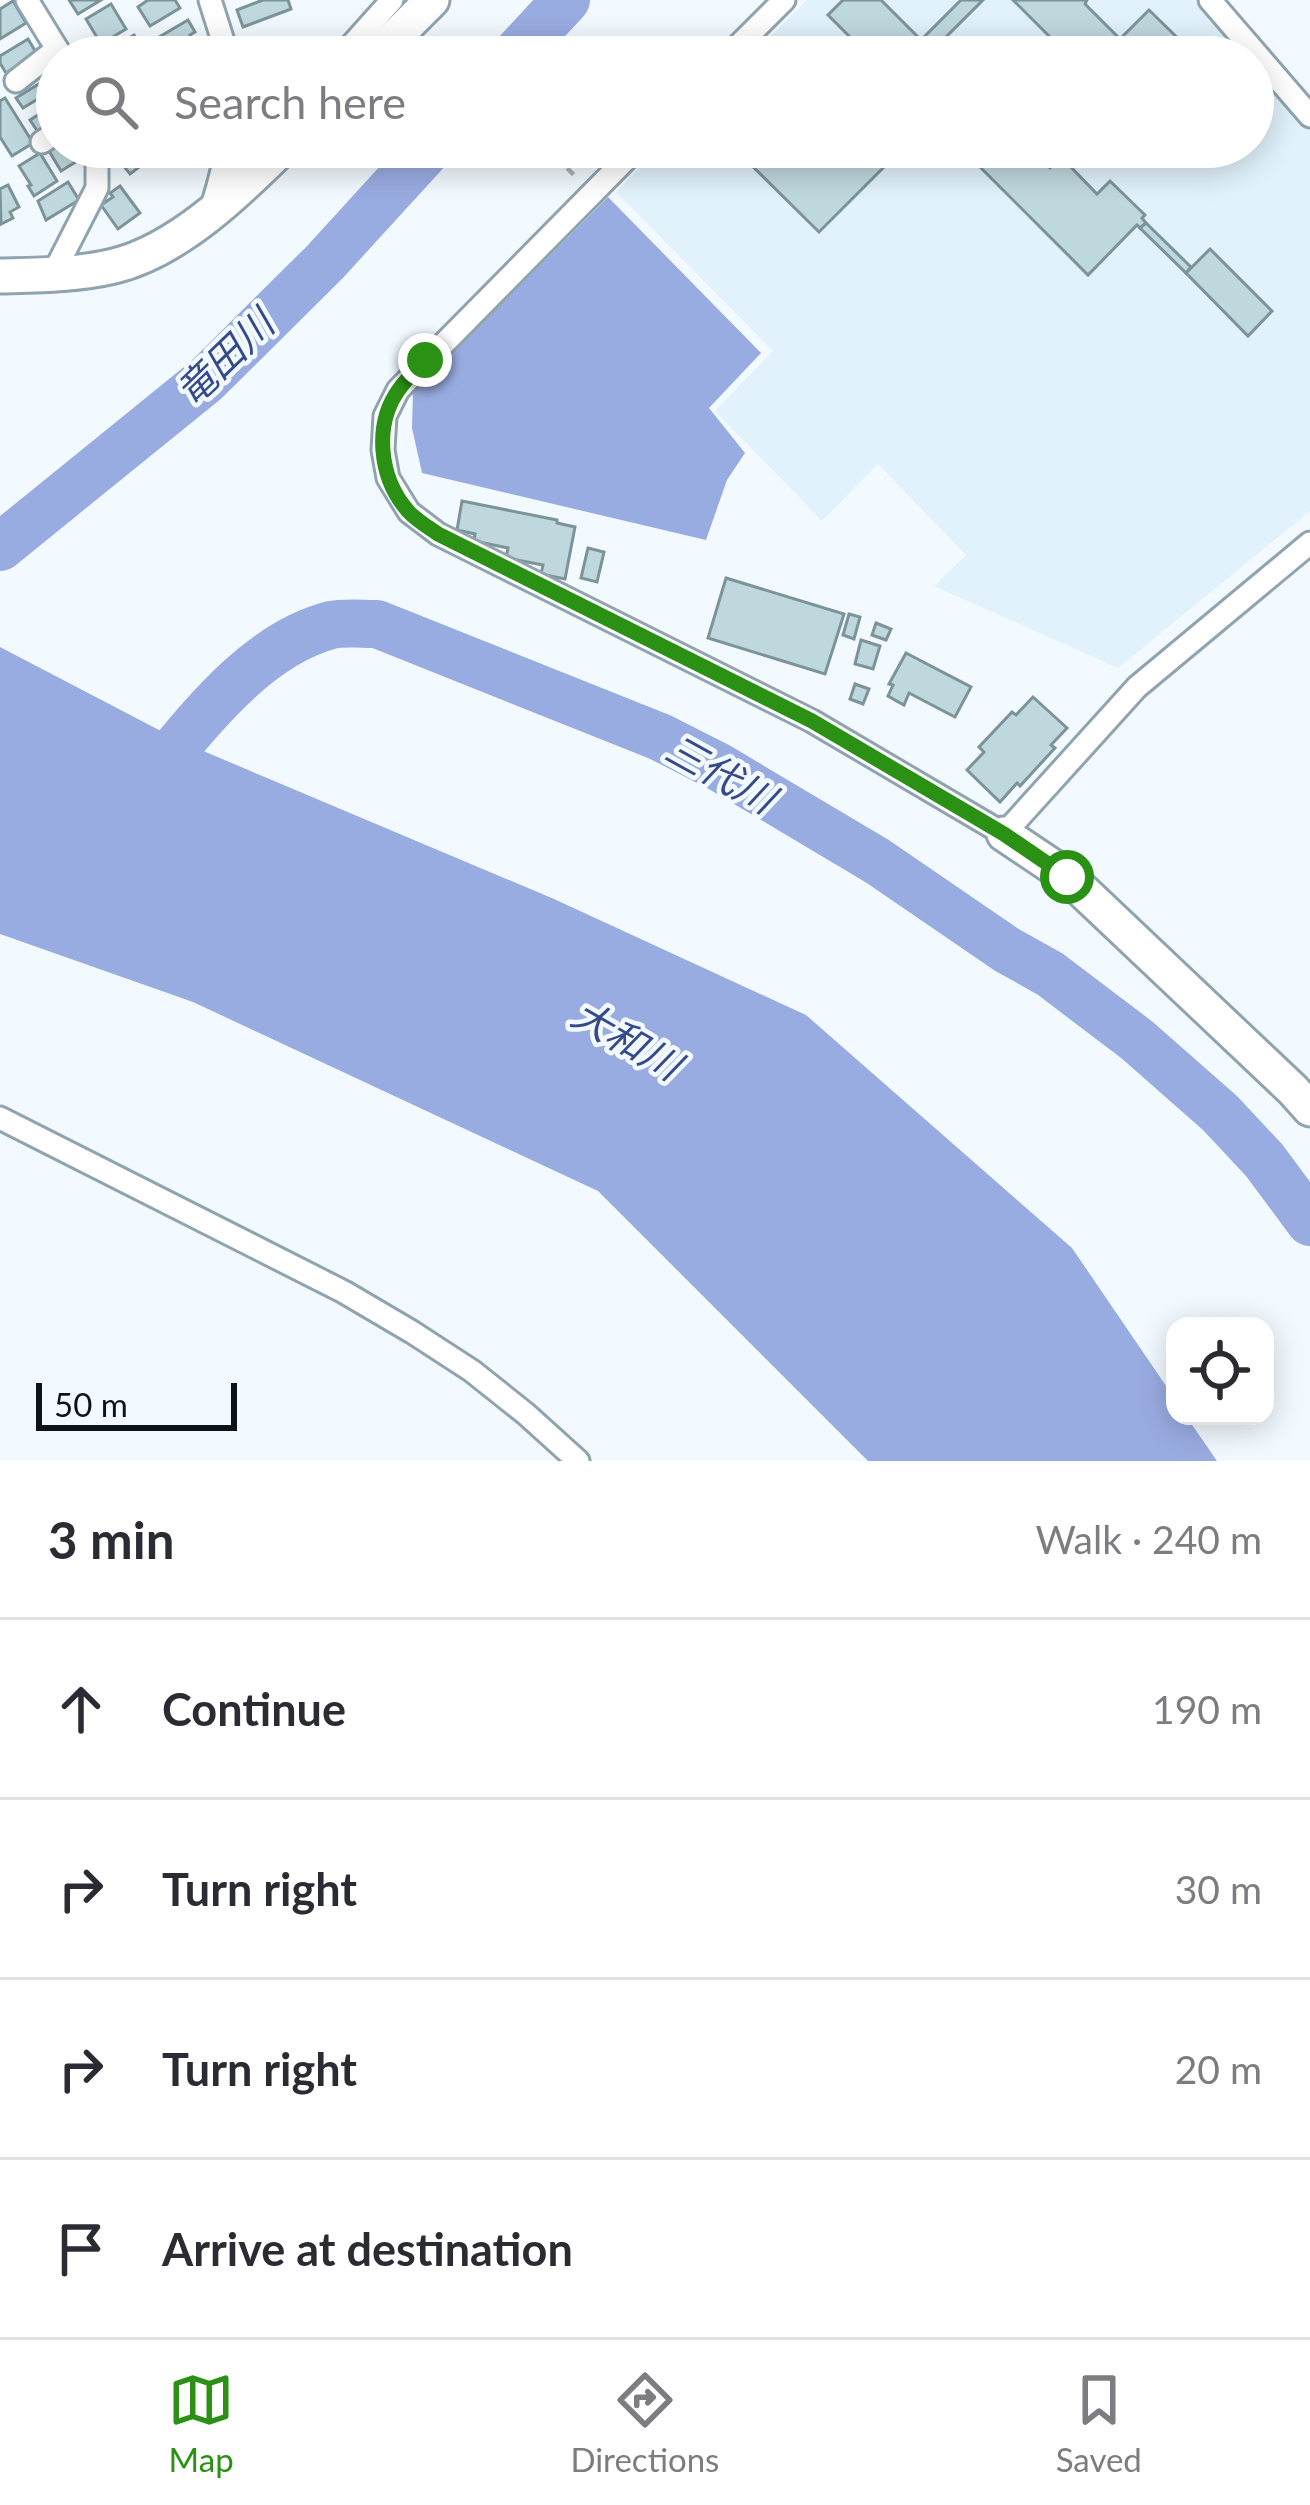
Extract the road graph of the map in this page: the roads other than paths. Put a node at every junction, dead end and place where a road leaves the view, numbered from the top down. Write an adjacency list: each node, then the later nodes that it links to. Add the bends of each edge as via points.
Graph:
1 (27, 0): 7 (street)
2 (210, 0): 8 (street)
3 (392, 0): 9 (street)
4 (432, 0): 10 (street)
5 (784, 0): 11 (street)
6 (1210, 0): 12 (street)
7 (49, 36)
8 (221, 36)
9 (360, 36)
10 (396, 36)
11 (748, 36)
12 (1241, 36)
13 (36, 68): 15 (street)
14 (1274, 74): 16 (street)
15 (16, 81)
16 (1310, 116)
17 (97, 168): 23 (street, via 97,188)
18 (222, 168): 22 (street)
19 (238, 168): 22 (street)
20 (255, 168): 22 (street)
21 (617, 168): 26 (street, via 398,390 382,450 388,478 409,512 438,534 812,721)
22 (214, 198): 23 (street, via 153,251 115,266)
23 (53, 274): 24 (street)
24 (0, 276)
25 (1310, 542): 26 (street, via 1137,686)
26 (1004, 834): 27 (street, via 1067,877)
27 (1310, 1109)
28 (0, 1118): 29 (street, via 412,1332 472,1371)
29 (578, 1461)

